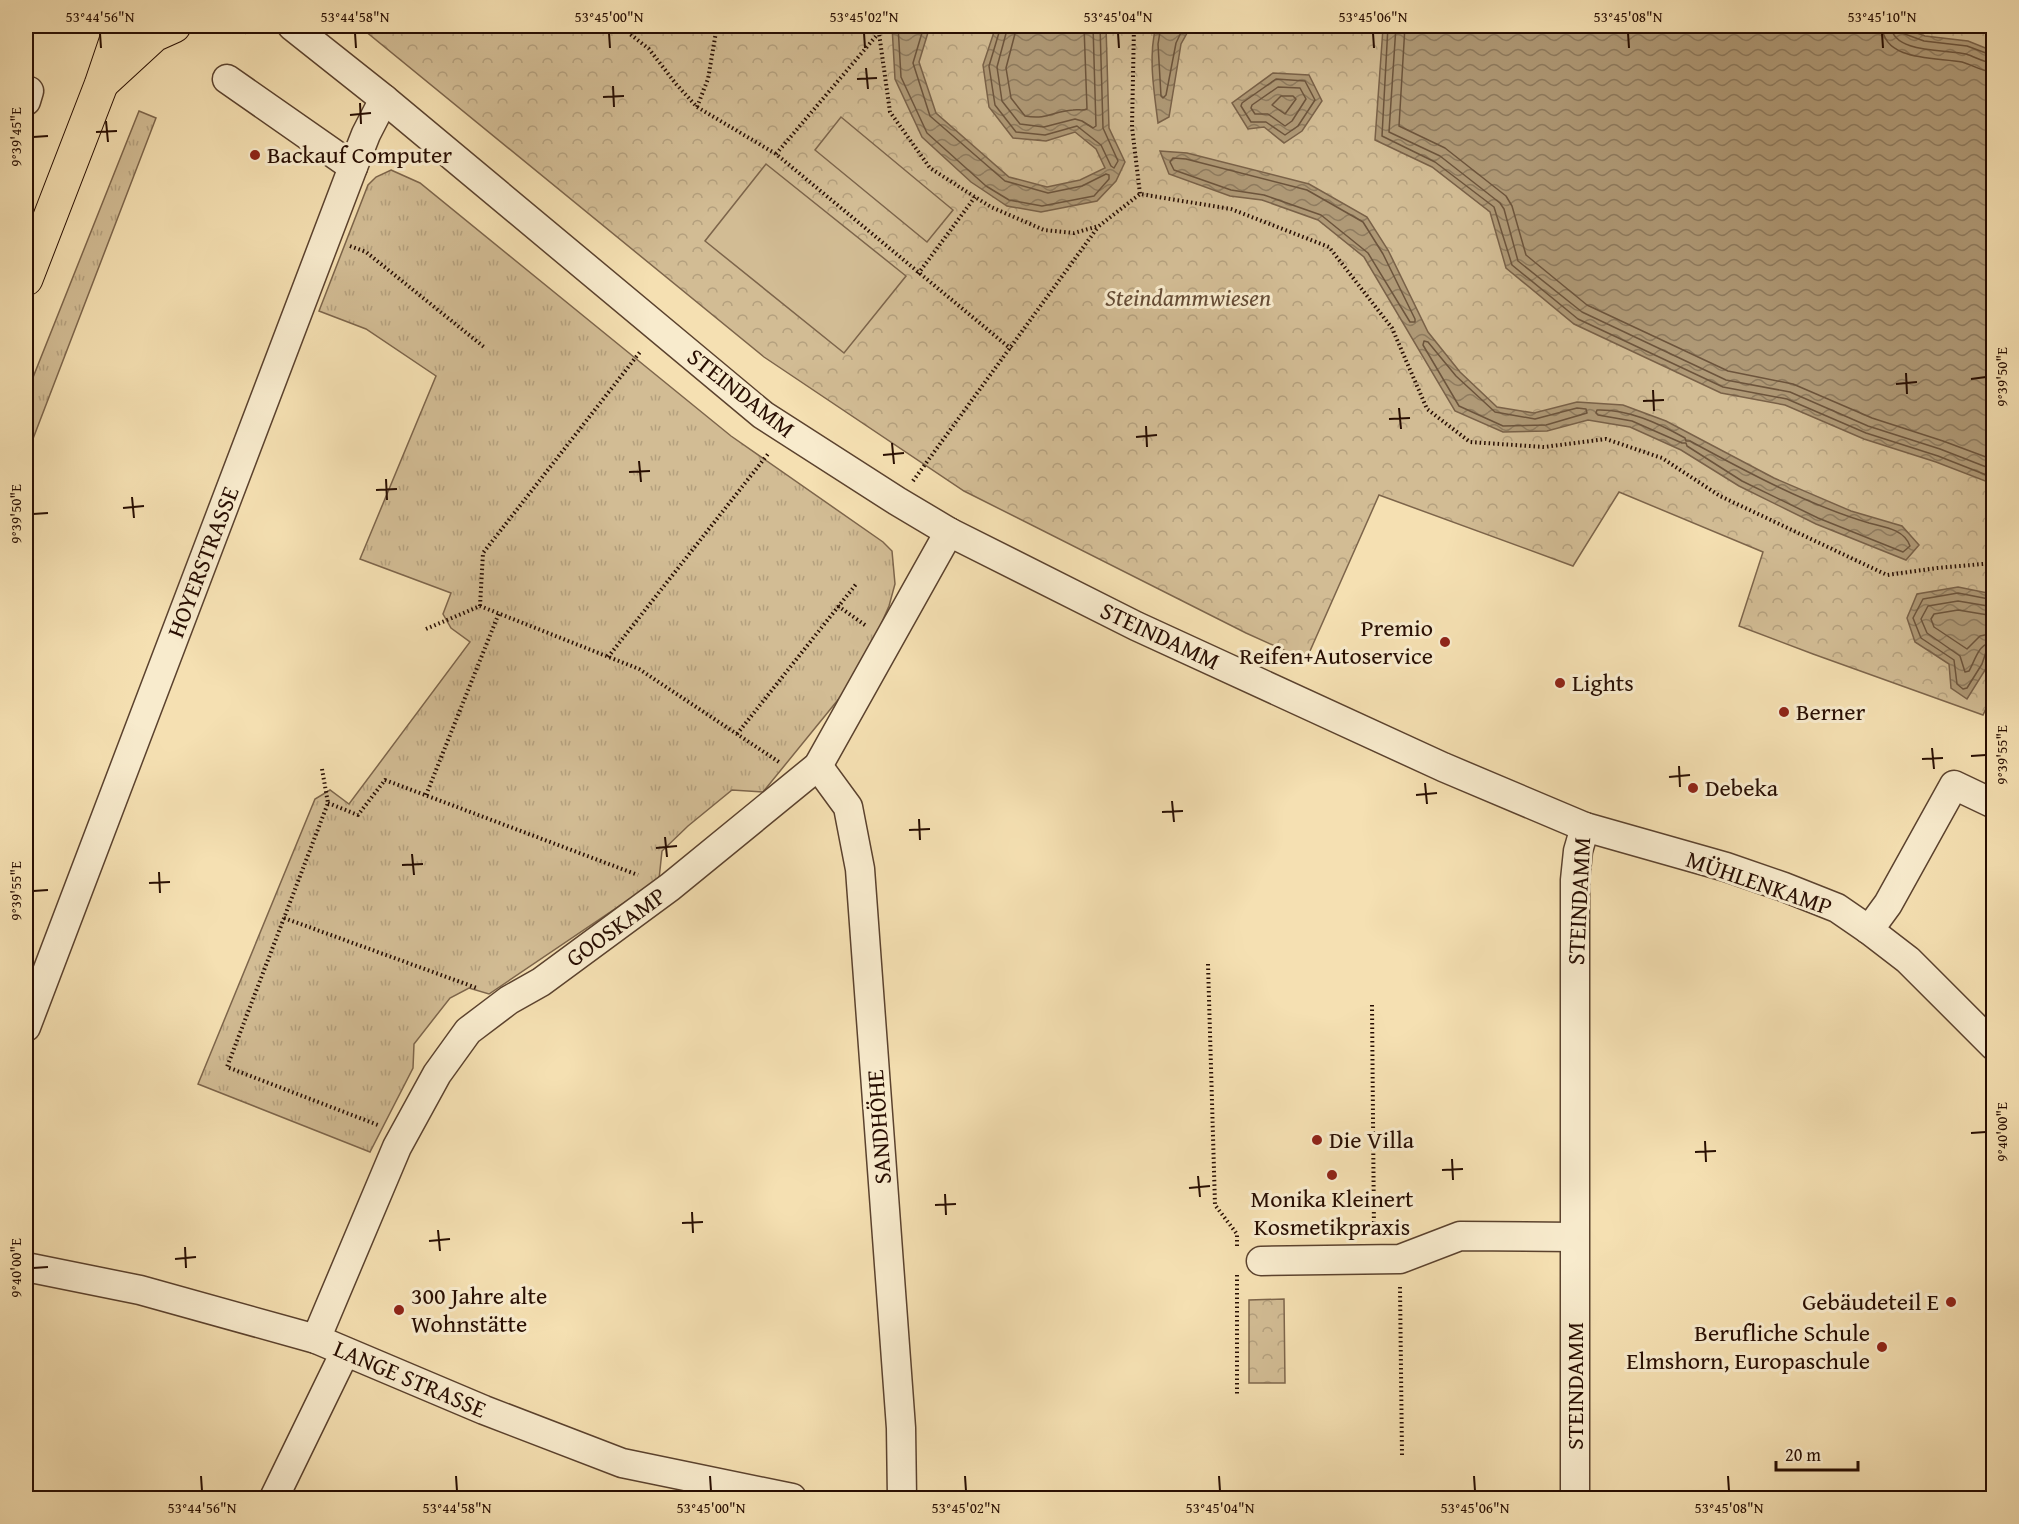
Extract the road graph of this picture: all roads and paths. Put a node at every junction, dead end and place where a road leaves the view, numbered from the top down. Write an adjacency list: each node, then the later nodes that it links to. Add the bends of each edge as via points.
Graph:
1 (121, 26): 12 (main road)
2 (174, 26): 12 (main road, via 154,35)
3 (250, 26): 9 (path)
4 (292, 26): 13 (street, STEINDAMM)
5 (620, 26): 14 (path, via 649,49)
6 (717, 26): 14 (path, via 708,79)
7 (878, 26): 10 (path)
8 (1134, 26): 17 (path, via 1132,127)
9 (244, 33)
10 (877, 34): 15 (path); 18 (path, via 890,112 930,168)
11 (226, 79): 16 (street)
12 (100, 85): 22 (main road)
13 (384, 99): 16 (street, HOYERSTRASSE); 28 (street, STEINDAMM, via 763,416)
14 (697, 107): 15 (path)
15 (776, 154): 21 (path)
16 (353, 167): 20 (street, HOYERSTRASSE)
17 (1140, 194): 19 (path); 29 (path, via 1230,209 1329,247 1392,328 1427,409 1470,442 1544,447 1606,439 1662,458 1720,496 1887,575)
18 (975, 197): 19 (path, via 1044,230 1074,233); 21 (path)
19 (1099, 226): 24 (path)
20 (327, 237): 23 (path, via 366,252); 48 (street, HOYERSTRASSE)
21 (918, 274): 24 (path)
22 (26, 279)
23 (484, 346)
24 (1011, 349): 27 (path)
25 (640, 352): 31 (path, via 483,553)
26 (768, 454): 34 (path)
27 (918, 475)
28 (949, 532): 37 (street, GOOSKAMP); 41 (street, STEINDAMM, via 1147,631 1443,767)
29 (1994, 563)
30 (857, 583): 35 (path)
31 (480, 606): 32 (path); 33 (path)
32 (499, 613): 34 (path); 38 (path)
33 (426, 629)
34 (608, 657): 35 (path, via 639,669)
35 (737, 734): 37 (path)
36 (322, 769): 39 (path)
37 (811, 772): 42 (street, GOOSKAMP); 61 (street, SANDHÖHE, via 849,807 860,869 901,1428)
38 (426, 795): 39 (path, via 385,780 358,815); 42 (path)
39 (328, 803): 43 (path)
40 (1994, 804): 44 (street, via 1954,785 1888,904)
41 (1585, 827): 44 (street, MÜHLENKAMP, via 1784,887 1837,908); 51 (street, STEINDAMM, via 1575,880)
42 (670, 887): 46 (street, GOOSKAMP, via 541,982)
43 (284, 918): 46 (path); 50 (path, via 227,1067)
44 (1869, 930): 49 (street, MÜHLENKAMP, via 1908,960)
45 (1208, 964): 53 (path, via 1215,1205 1237,1234)
46 (509, 1000): 50 (street, GOOSKAMP, via 468,1031 437,1074)
47 (1372, 1005): 52 (path)
48 (26, 1027)
49 (1994, 1046)
50 (404, 1135): 55 (street, GOOSKAMP)
51 (1574, 1237): 52 (street, via 1460,1236); 62 (street, STEINDAMM)
52 (1387, 1259): 53 (street); 58 (path)
53 (1245, 1261): 57 (path)
54 (26, 1267): 55 (street, LANGE STRASSE, via 140,1290)
55 (316, 1339): 56 (street, LANGE STRASSE)
56 (345, 1352): 59 (street); 60 (street, LANGE STRASSE, via 622,1463)
57 (1237, 1396)
58 (1402, 1455)
59 (274, 1498)
60 (792, 1498)
61 (902, 1498)
62 (1575, 1498)

